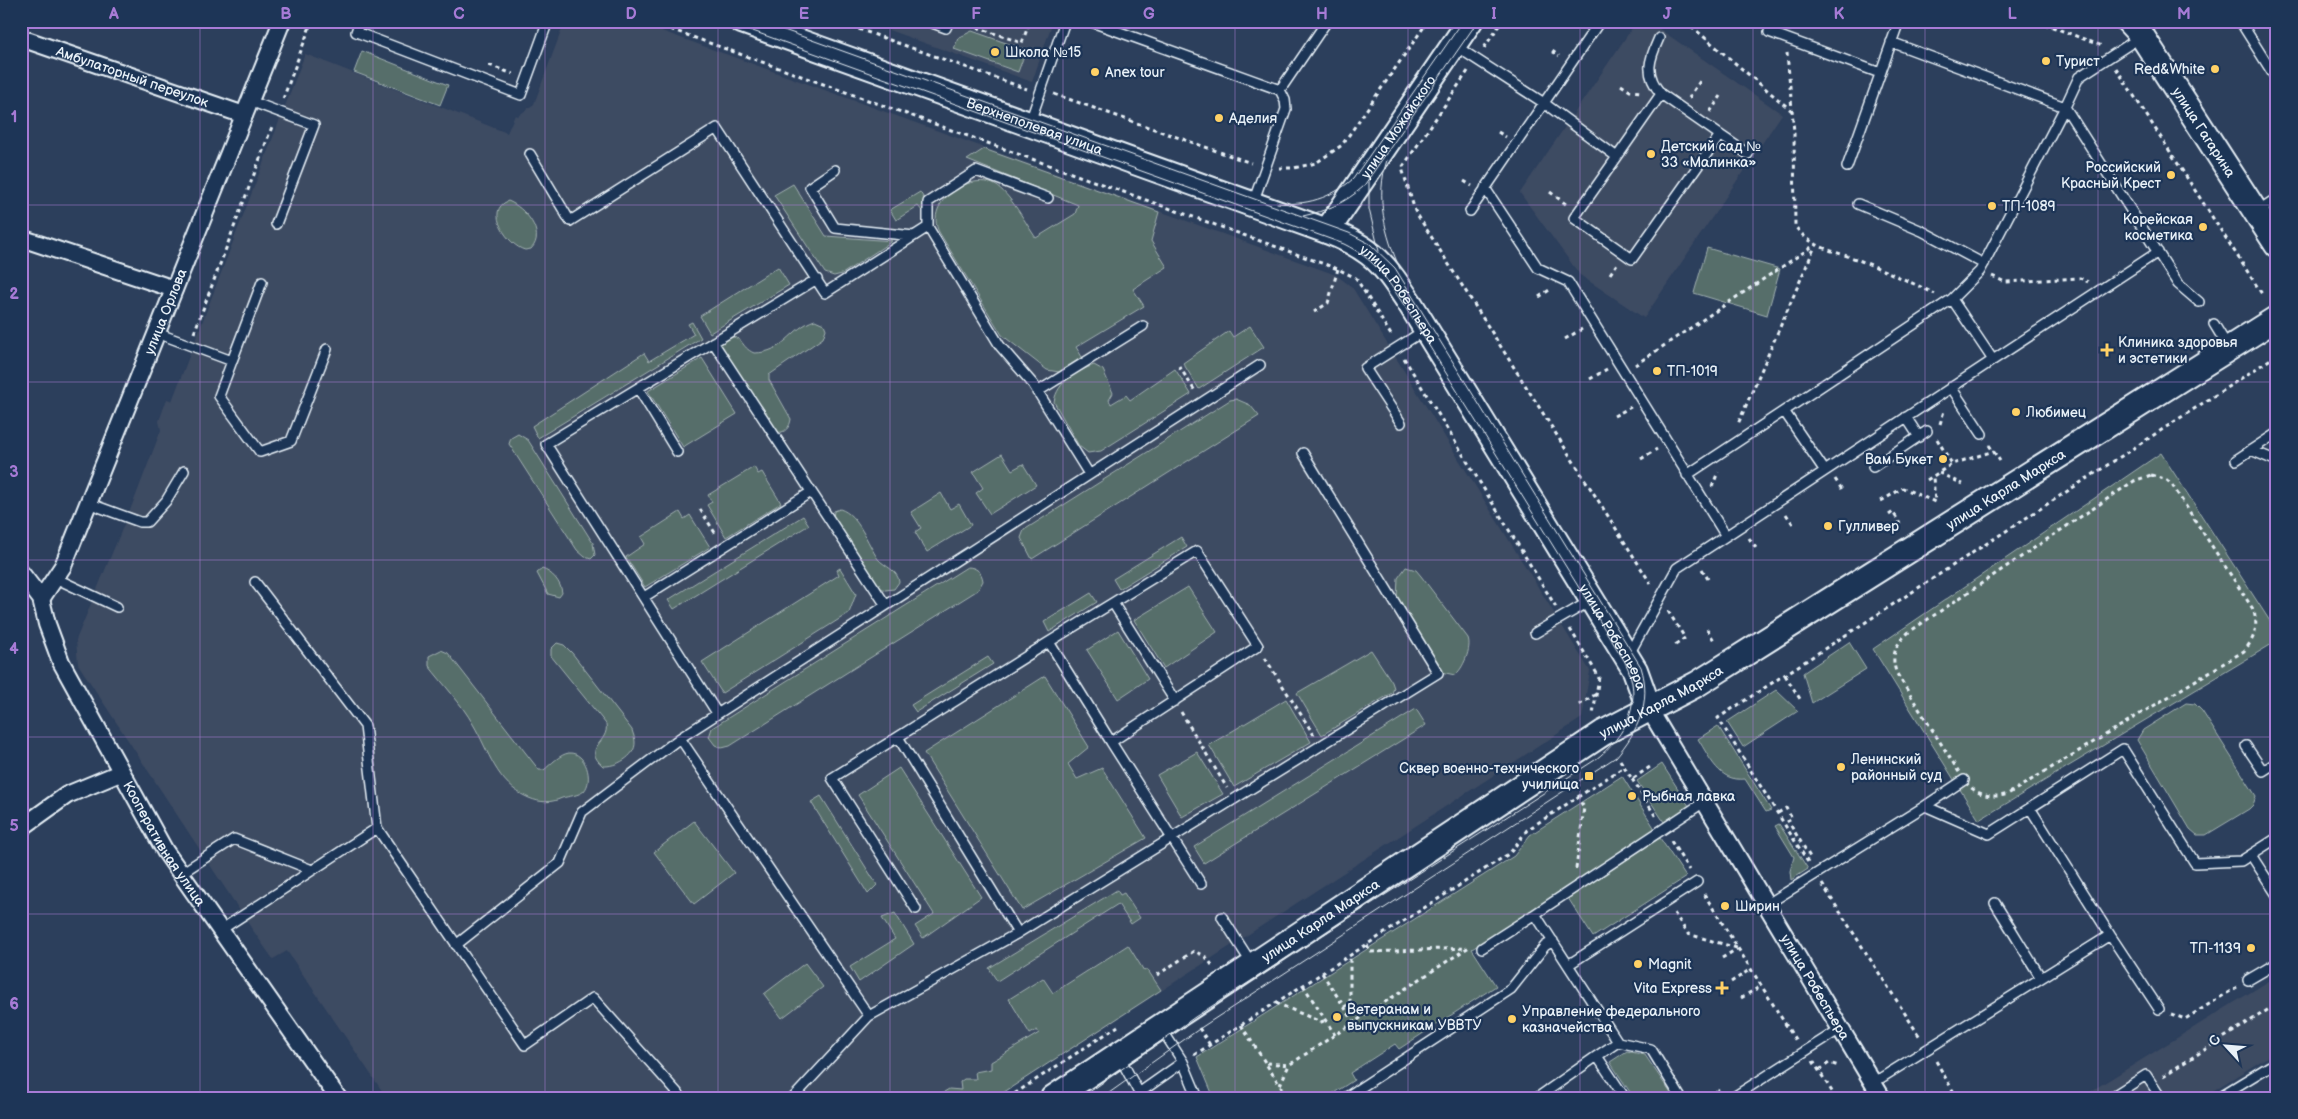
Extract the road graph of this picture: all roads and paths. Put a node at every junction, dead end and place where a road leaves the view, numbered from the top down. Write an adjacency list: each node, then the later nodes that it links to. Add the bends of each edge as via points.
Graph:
1 (282, 21): 37 (street, улица Орлова)
2 (312, 21): 38 (path)
3 (360, 21): 4 (lane, via 356,32 521,95)
4 (548, 21)
5 (648, 21): 66 (path)
6 (742, 21): 40 (main road, Верхнеполевая улица)
7 (927, 21): 8 (lane, via 946,28)
8 (949, 21)
9 (959, 21): 10 (path, via 1022,43)
10 (1030, 21)
11 (1065, 21): 40 (lane)
12 (1089, 21): 33 (lane)
13 (1327, 21): 33 (lane)
14 (1428, 21): 46 (path, via 1342,145 1316,163 1294,168)
15 (1470, 21): 28 (main road, улица Можайского)
16 (1502, 21): 30 (path)
17 (1600, 21): 35 (lane)
18 (1685, 21): 39 (path)
19 (1772, 21): 26 (lane, via 1768,32)
20 (1899, 21): 27 (lane)
21 (2037, 21): 29 (path, via 2101,45)
22 (2240, 21): 32 (lane)
23 (2135, 29): 29 (lane); 56 (main road, улица Гагарина)
24 (21, 38): 37 (street, Амбулаторный переулок)
25 (1659, 38): 34 (lane, via 1651,56 1650,72 1653,84)
26 (1784, 38): 31 (lane); 39 (path)
27 (1891, 42): 31 (lane); 36 (lane)
28 (1454, 45): 30 (lane); 59 (main road, улица Можайского)
29 (2109, 57): 36 (lane, via 2079,77); 72 (path)
30 (1476, 59): 35 (lane); 141 (path, via 1402,168 1415,211)
31 (1880, 73): 45 (lane)
32 (2277, 80)
33 (1280, 90): 46 (lane, via 1286,110)
34 (1661, 94): 41 (lane); 44 (lane)
35 (1544, 104): 44 (lane); 48 (lane)
36 (2065, 107): 64 (lane); 65 (lane)
37 (247, 108): 38 (lane); 71 (street, улица Орлова)
38 (278, 111): 57 (lane, via 314,125); 85 (path)
39 (1793, 111): 62 (path, via 1795,226 1803,238)
40 (1029, 125): 53 (main road, Верхнеполевая улица)
41 (1720, 135): 43 (lane); 55 (lane, via 1632,259 1574,218)
42 (530, 154): 67 (lane, via 570,221 717,128)
43 (1748, 154)
44 (1617, 157): 55 (lane)
45 (1847, 167)
46 (1266, 168): 53 (lane)
47 (835, 170): 60 (lane, via 810,187 835,228)
48 (1485, 188): 54 (lane); 95 (lane, via 1538,268 1568,282)
49 (1550, 192): 55 (path)
50 (1048, 198): 58 (lane, via 976,171 928,202)
51 (2277, 198): 56 (lane)
52 (1858, 204): 65 (lane, via 1922,231)
53 (1252, 205): 59 (main road, Верхнеполевая улица)
54 (1470, 211)
55 (1578, 212)
56 (2256, 212): 63 (main road, улица Гагарина)
57 (276, 224)
58 (928, 227): 60 (lane); 99 (lane, via 1000,346)
59 (1327, 231): 81 (main road, улица Робеспьера, via 1358,244 1374,255 1387,268)
60 (914, 236): 67 (lane, via 825,293)
61 (21, 238): 71 (street)
62 (1816, 244): 74 (path); 95 (path); 113 (path)
63 (2277, 245)
64 (2158, 252): 70 (lane); 75 (lane, via 2178,284)
65 (1982, 267): 70 (path, via 2005,282 2080,278); 74 (lane)
66 (1338, 268): 76 (path, via 1328,303); 86 (path, via 1356,278)
67 (816, 279): 84 (lane)
68 (262, 282): 91 (lane)
69 (1552, 288): 73 (path)
70 (2101, 288): 90 (lane)
71 (174, 289): 82 (street, улица Орлова)
72 (2262, 294)
73 (1539, 297)
74 (1951, 300): 90 (lane); 102 (lane)
75 (2199, 302)
76 (1314, 312)
77 (2277, 318): 87 (main road, улица Карла Маркса)
78 (2214, 324): 87 (lane)
79 (1143, 326): 99 (lane)
80 (1585, 327): 83 (path)
81 (1426, 329): 86 (lane); 147 (main road, улица Робеспьера)
82 (157, 333): 85 (lane); 134 (street, улица Орлова)
83 (1565, 339)
84 (713, 342): 98 (lane); 132 (lane)
85 (189, 345): 91 (lane)
86 (1398, 347): 105 (lane, via 1365,368); 151 (path)
87 (2229, 348): 165 (main road, улица Карла Маркса, via 1697,684)
88 (327, 349): 91 (lane, via 291,441 260,452 219,396)
89 (2277, 354): 160 (path)
90 (1993, 360): 97 (lane)
91 (232, 361)
92 (1260, 365): 100 (lane)
93 (1180, 366): 100 (path)
94 (1610, 367): 96 (path)
95 (1624, 372): 128 (lane)
96 (1590, 379)
97 (1951, 387): 104 (lane); 106 (path); 109 (lane)
98 (638, 388): 116 (lane); 145 (lane, via 546,444)
99 (1037, 392): 127 (lane)
100 (1202, 402): 127 (lane)
101 (1633, 406): 103 (path)
102 (1784, 411): 113 (lane); 124 (lane)
103 (1614, 416)
104 (1906, 417): 110 (lane); 124 (lane)
105 (1401, 423)
106 (1938, 429)
107 (1927, 431): 110 (lane)
108 (2277, 433): 114 (lane)
109 (1982, 434): 115 (path)
110 (1919, 437): 123 (lane)
111 (1936, 437): 122 (path)
112 (1659, 448): 118 (path)
113 (1727, 448): 128 (lane); 135 (path)
114 (2251, 450): 119 (lane); 121 (lane)
115 (1994, 451): 120 (path); 122 (path)
116 (677, 452)
117 (1303, 453): 171 (lane, via 1438,673)
118 (1640, 458)
119 (2236, 460)
120 (2000, 461)
121 (2277, 461)
122 (1952, 464): 126 (path)
123 (1873, 467)
124 (1825, 470): 139 (lane)
125 (184, 471): 134 (lane, via 166,501 147,522)
126 (1939, 473): 129 (path); 131 (path)
127 (1089, 474): 149 (lane)
128 (1687, 475): 135 (lane)
129 (1933, 477): 130 (path); 133 (path, via 1935,502 1903,488)
130 (1927, 480)
131 (1963, 484)
132 (811, 492): 140 (lane); 149 (lane)
133 (1882, 501)
134 (88, 503): 143 (street, улица Орлова)
135 (1705, 504): 139 (lane)
136 (700, 509): 140 (path)
137 (1889, 515): 138 (path, via 1893,512)
138 (1900, 524)
139 (1726, 536): 159 (lane, via 1677,568)
140 (723, 547): 145 (lane)
141 (1639, 565)
142 (21, 573): 146 (street, Кооперативная улица)
143 (55, 578): 146 (street, улица Орлова); 150 (lane)
144 (255, 582): 187 (lane, via 365,726)
145 (644, 597): 166 (lane)
146 (42, 599): 177 (street, Кооперативная улица, via 61,662)
147 (1592, 600): 151 (lane); 159 (main road, улица Робеспьера)
148 (1113, 603): 155 (lane); 157 (lane, via 1197,551); 162 (lane)
149 (885, 604): 166 (lane)
150 (117, 607)
151 (1562, 617): 153 (lane); 161 (path, via 1599,677)
152 (1707, 629): 156 (path)
153 (1534, 633)
154 (1686, 638): 158 (path)
155 (1049, 642): 168 (lane); 170 (lane)
156 (1715, 642)
157 (1258, 646): 162 (lane); 171 (path)
158 (1674, 646)
159 (1627, 657): 165 (main road, улица Робеспьера, via 1635,670)
160 (1785, 675): 163 (path); 185 (path, via 1718,718)
161 (1596, 694): 164 (path); 167 (path)
162 (1174, 701): 170 (lane); 181 (path)
163 (1802, 702)
164 (1579, 705)
165 (1648, 709): 182 (street, улица Робеспьера); 215 (main road, улица Карла Маркса, via 1602,733)
166 (717, 713): 169 (lane)
167 (1592, 717)
168 (898, 737): 203 (lane, via 832,778); 207 (lane)
169 (680, 738): 210 (lane, via 582,812 560,864); 235 (lane)
170 (1111, 742): 189 (lane)
171 (1321, 746): 181 (lane)
172 (2246, 746): 174 (lane, via 2263,771)
173 (1620, 760): 175 (path)
174 (2277, 762)
175 (1624, 767): 178 (path); 180 (path)
176 (1650, 767): 178 (path)
177 (120, 772): 186 (street, via 67,795); 194 (street, Кооперативная улица)
178 (1632, 780): 188 (path)
179 (1964, 780): 179 (path, via 1974,791 1987,796 2008,794 2244,651 2251,643 2256,626 2253,610 2167,480 2151,475 2134,481 1900,639 1893,657 1897,674); 183 (lane)
180 (1577, 797): 196 (path, via 1584,807); 211 (path, via 1526,830 1510,853)
181 (1234, 800): 189 (lane)
182 (1704, 802): 188 (lane); 202 (street, улица Робеспьера)
183 (1925, 806): 184 (lane, via 1989,834); 195 (lane)
184 (2030, 808): 191 (lane, via 2123,749 2196,863 2241,861); 208 (lane)
185 (1778, 813): 192 (path); 192 (path, via 1786,808 1792,819 1788,821 1810,857)
186 (21, 828)
187 (377, 828): 193 (lane); 210 (lane)
188 (1663, 828): 197 (path); 204 (lane)
189 (1172, 838): 198 (lane); 207 (lane)
190 (2277, 838): 191 (lane)
191 (2250, 855): 199 (lane)
192 (1807, 859): 195 (path)
193 (312, 870): 194 (lane, via 234,839); 206 (lane)
194 (180, 874): 206 (street, Кооперативная улица)
195 (1816, 874): 202 (lane); 244 (path)
196 (1575, 878)
197 (1697, 882): 200 (lane); 214 (path)
198 (1201, 884)
199 (2277, 895)
200 (1666, 901): 214 (path, via 1688,934); 220 (lane)
201 (1995, 903): 225 (lane)
202 (1766, 905): 241 (street, улица Робеспьера)
203 (916, 909)
204 (1534, 914): 209 (lane); 212 (lane)
205 (1222, 917): 215 (lane)
206 (219, 931): 258 (street, Кооперативная улица)
207 (1018, 933): 235 (lane)
208 (2110, 936): 225 (lane); 234 (lane)
209 (1553, 942): 220 (lane); 265 (lane, via 1545,946 1511,989)
210 (456, 945): 259 (lane, via 525,1045 593,998)
211 (1367, 945): 213 (path, via 1371,952); 216 (path)
212 (1478, 945): 213 (path); 213 (path)
213 (1467, 948): 238 (path)
214 (1738, 948): 217 (path); 221 (path)
215 (1246, 955): 219 (path); 240 (main road, улица Карла Маркса)
216 (1350, 955): 223 (path); 233 (path, via 1350,1004)
217 (1722, 958)
218 (2277, 964): 226 (lane)
219 (1212, 965): 222 (path); 224 (path, via 1206,957 1194,951)
220 (1568, 965): 243 (lane)
221 (1751, 969): 227 (path); 229 (path)
222 (1204, 970)
223 (1322, 973): 228 (path); 233 (path)
224 (1157, 974)
225 (2041, 978): 244 (lane)
226 (2248, 980): 234 (path, via 2184,1019)
227 (1730, 982)
228 (1303, 985): 231 (path); 236 (path)
229 (1761, 986): 230 (path); 245 (path, via 1797,1042)
230 (1741, 998)
231 (1276, 1003): 236 (path, via 1321,1022); 239 (path)
232 (2277, 1004): 255 (path)
233 (1344, 1007): 238 (path)
234 (2159, 1009)
235 (868, 1016): 260 (lane)
236 (1326, 1020): 242 (path)
237 (1124, 1022): 261 (path)
238 (1354, 1022): 242 (path)
239 (1241, 1025): 248 (path); 249 (path)
240 (1160, 1026): 246 (main road, улица Карла Маркса); 248 (lane)
241 (1840, 1029): 245 (lane); 254 (street, улица Робеспьера)
242 (1335, 1035): 250 (path)
243 (1618, 1042): 247 (lane); 268 (lane, via 1651,1049)
244 (1928, 1049): 254 (lane); 272 (path)
245 (1807, 1050): 253 (path); 269 (lane)
246 (1118, 1054): 257 (lane); 262 (main road, улица Карла Маркса)
247 (1597, 1056): 266 (lane); 267 (lane)
248 (1183, 1062): 257 (lane); 263 (lane)
249 (1266, 1063): 250 (path); 256 (path)
250 (1289, 1065): 256 (path)
251 (1839, 1066): 253 (path, via 1829,1063)
252 (2270, 1066): 275 (lane, via 2224,1094)
253 (1819, 1070): 270 (path)
254 (1873, 1083): 271 (street, улица Робеспьера)
255 (2152, 1083): 273 (lane, via 2146,1075); 274 (lane)
256 (1280, 1085): 264 (path)
257 (1139, 1095)
258 (338, 1098)
259 (682, 1098)
260 (793, 1098)
261 (1008, 1098)
262 (1053, 1098)
263 (1198, 1098)
264 (1288, 1098)
265 (1345, 1098)
266 (1537, 1098)
267 (1624, 1098)
268 (1681, 1098)
269 (1732, 1098)
270 (1836, 1098)
271 (1882, 1098)
272 (1957, 1098)
273 (2110, 1098)
274 (2161, 1098)
275 (2226, 1098)

